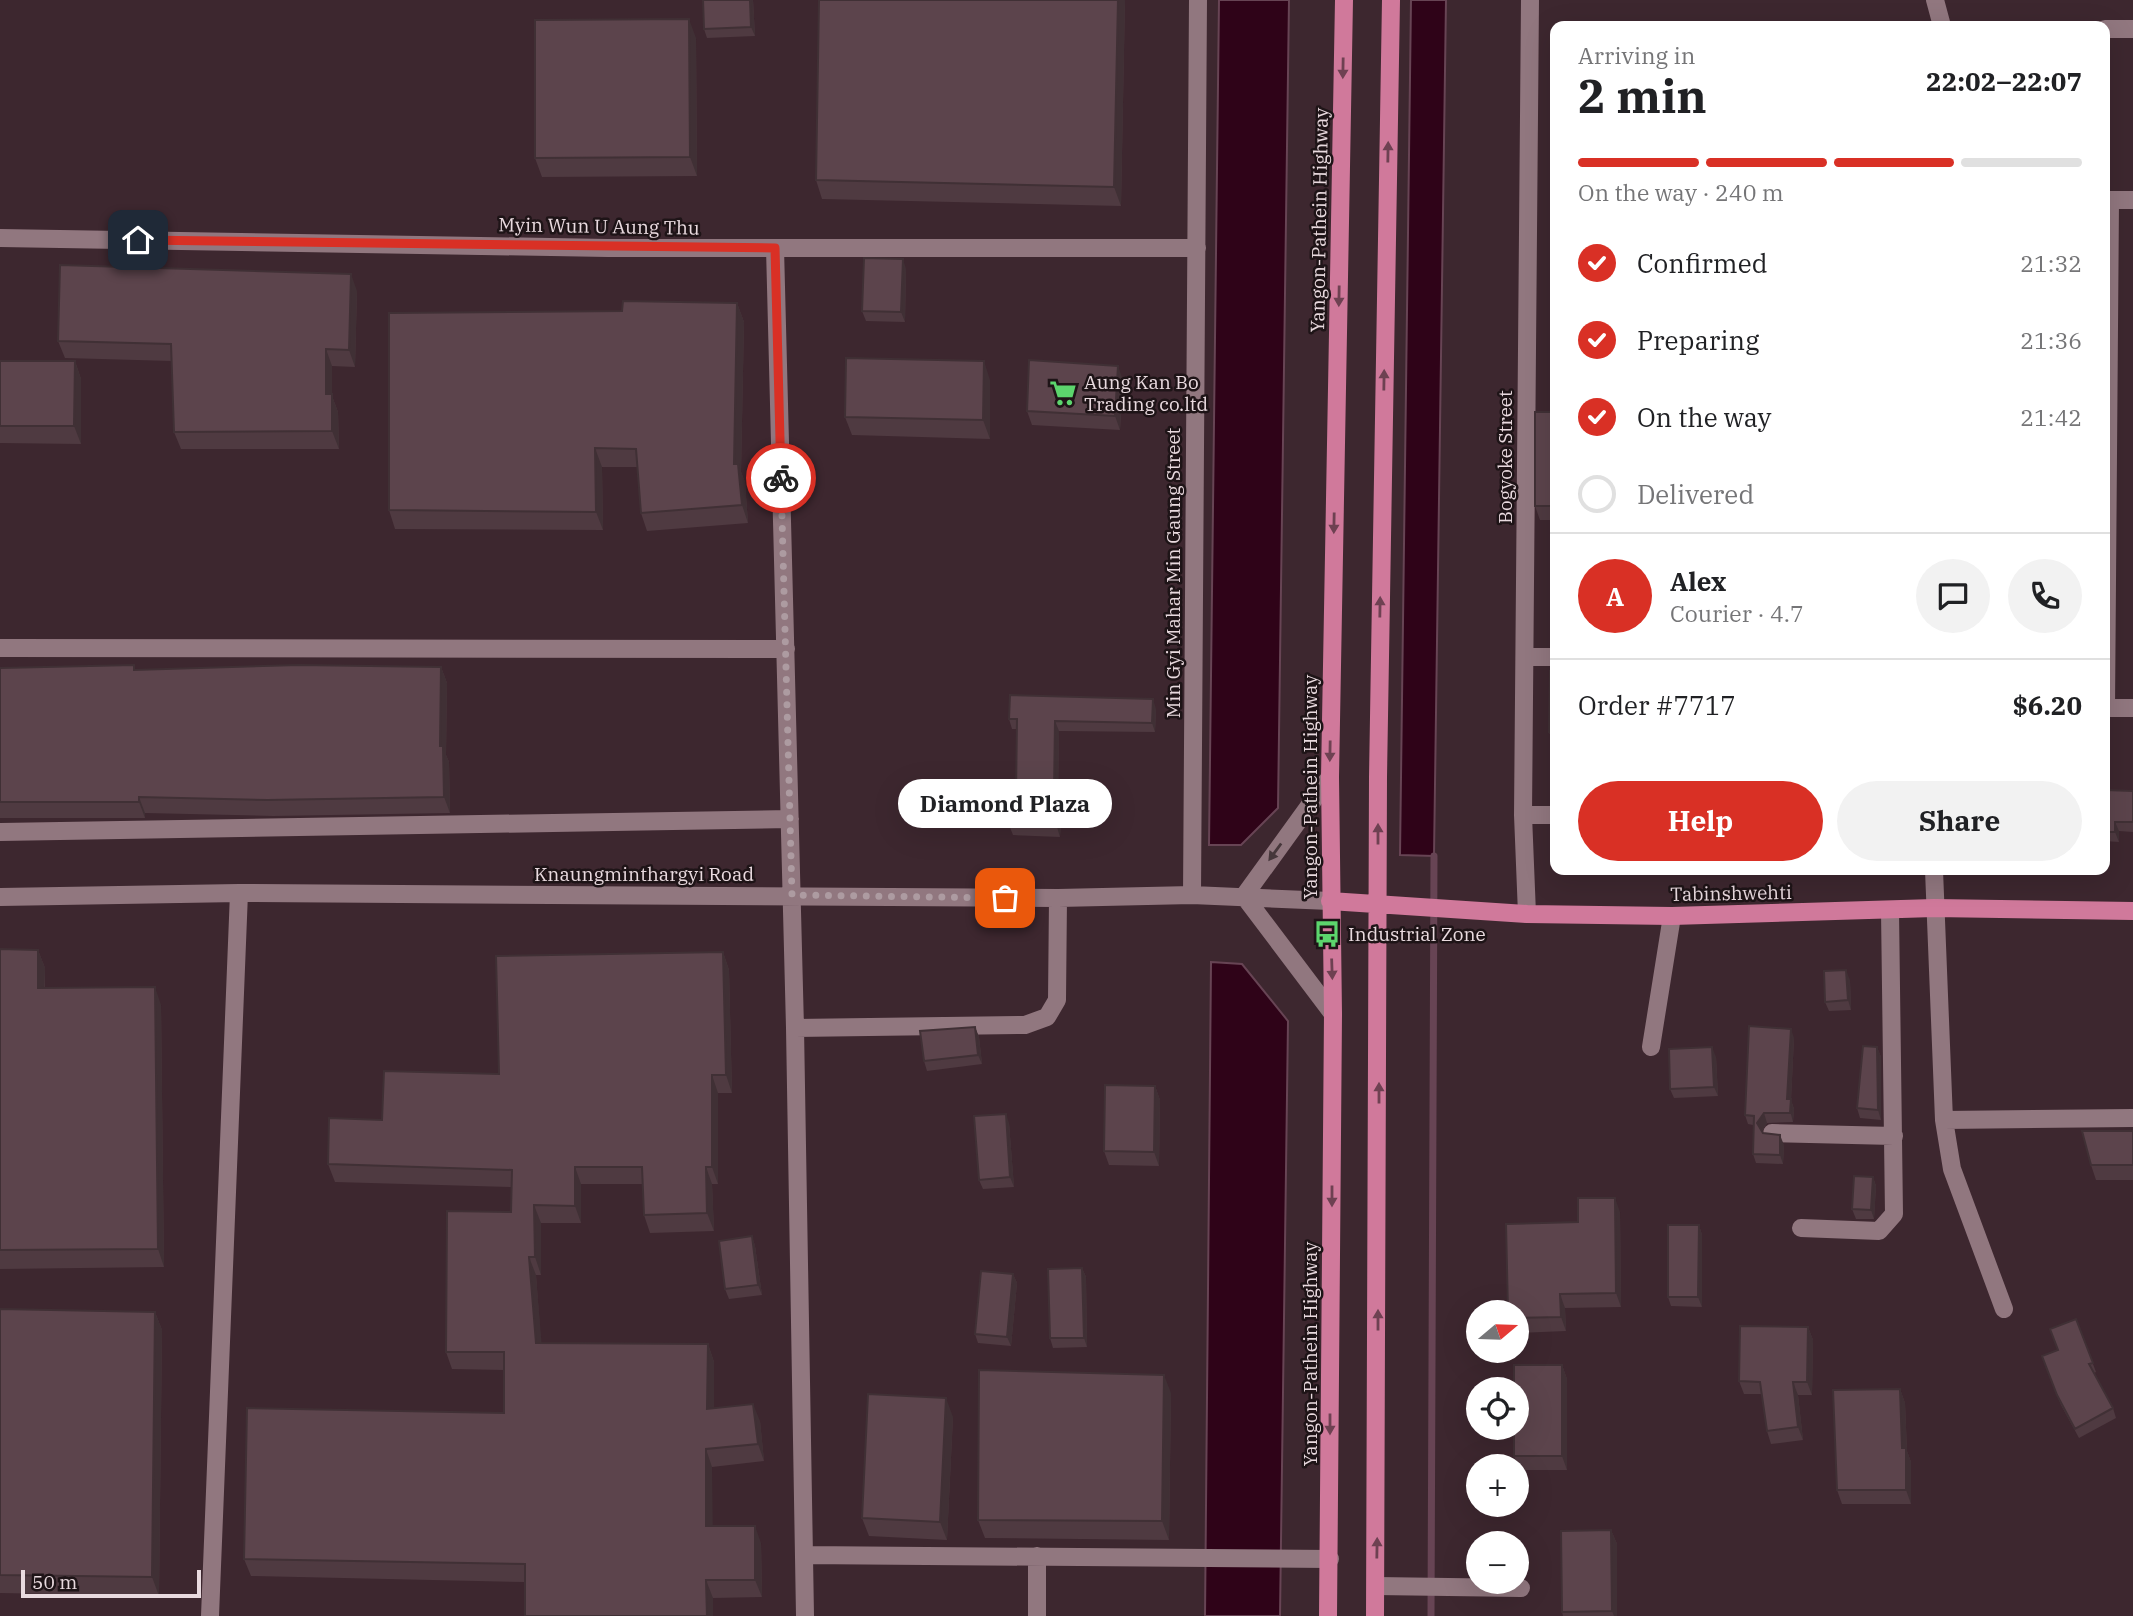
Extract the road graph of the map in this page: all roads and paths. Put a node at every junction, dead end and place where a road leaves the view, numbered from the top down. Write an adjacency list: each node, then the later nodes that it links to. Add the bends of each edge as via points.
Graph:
1 (1198, 0): 13 (street, Min Gyi Mahar Min Gaung Street)
2 (1344, 0): 20 (main road, Yangon-Pathein Highway, one-way to 20)
3 (1391, 0): 33 (main road, one-way to 3)
4 (1530, 0): 16 (street, Bogyoke Street)
5 (1935, 0): 6 (street)
6 (1941, 21)
7 (2110, 29): 8 (street)
8 (2133, 29)
9 (2110, 200): 10 (street)
10 (2133, 200)
11 (0, 238): 12 (street, Myin Wun U Aung Thu)
12 (775, 248): 13 (street, Myin Wun U Aung Thu); 15 (street)
13 (1197, 248): 28 (street, Min Gyi Mahar Min Gaung Street)
14 (0, 648): 15 (street)
15 (786, 649): 23 (street)
16 (1525, 657): 17 (street); 21 (street, Bogyoke Street)
17 (1550, 657)
18 (2110, 708): 19 (street)
19 (2133, 708)
20 (1330, 777): 29 (street, one-way to 29); 32 (main road, Yangon-Pathein Highway)
21 (1523, 815): 22 (street); 37 (street, Bogyoke Street)
22 (1550, 815)
23 (790, 819): 24 (street); 27 (street)
24 (0, 832)
25 (1934, 875): 34 (street)
26 (239, 893): 27 (street, Knaungminthargyi Road); 30 (street, Knaungminthargyi Road); 54 (street)
27 (792, 895): 31 (street, Knaungminthargyi Road); 40 (street)
28 (1192, 895): 29 (street, Knaungminthargyi Road); 31 (street, Knaungminthargyi Road)
29 (1244, 895): 32 (street, Knaungminthargyi Road); 39 (street)
30 (0, 897)
31 (1058, 898): 40 (street, via 1057,1000 1047,1017 1025,1025)
32 (1330, 901): 33 (main road, Tabinshwehti); 39 (main road, Yangon-Pathein Highway, one-way to 39)
33 (1378, 903): 37 (main road, Tabinshwehti); 51 (main road, one-way to 33)
34 (1934, 908): 35 (main road, Tabinshwehti); 36 (main road, Tabinshwehti); 43 (street)
35 (1890, 911): 38 (main road, Tabinshwehti); 45 (street)
36 (2133, 911)
37 (1527, 914): 38 (main road, Tabinshwehti)
38 (1672, 916): 41 (street)
39 (1333, 1014): 50 (main road, Yangon-Pathein Highway, one-way to 50)
40 (795, 1028): 48 (street)
41 (1651, 1047)
42 (2133, 1118): 43 (street)
43 (1944, 1120): 47 (street, via 1952,1169)
44 (1772, 1133): 45 (street)
45 (1894, 1136): 46 (street, via 1894,1214 1879,1231)
46 (1801, 1228)
47 (2004, 1309)
48 (804, 1555): 49 (street); 55 (street)
49 (1037, 1556): 50 (street); 56 (street)
50 (1330, 1559): 53 (main road, Yangon-Pathein Highway)
51 (1376, 1586): 52 (street); 57 (main road)
52 (1466, 1587)
53 (1326, 1613)
54 (210, 1616)
55 (805, 1616)
56 (1037, 1616)
57 (1375, 1616)

